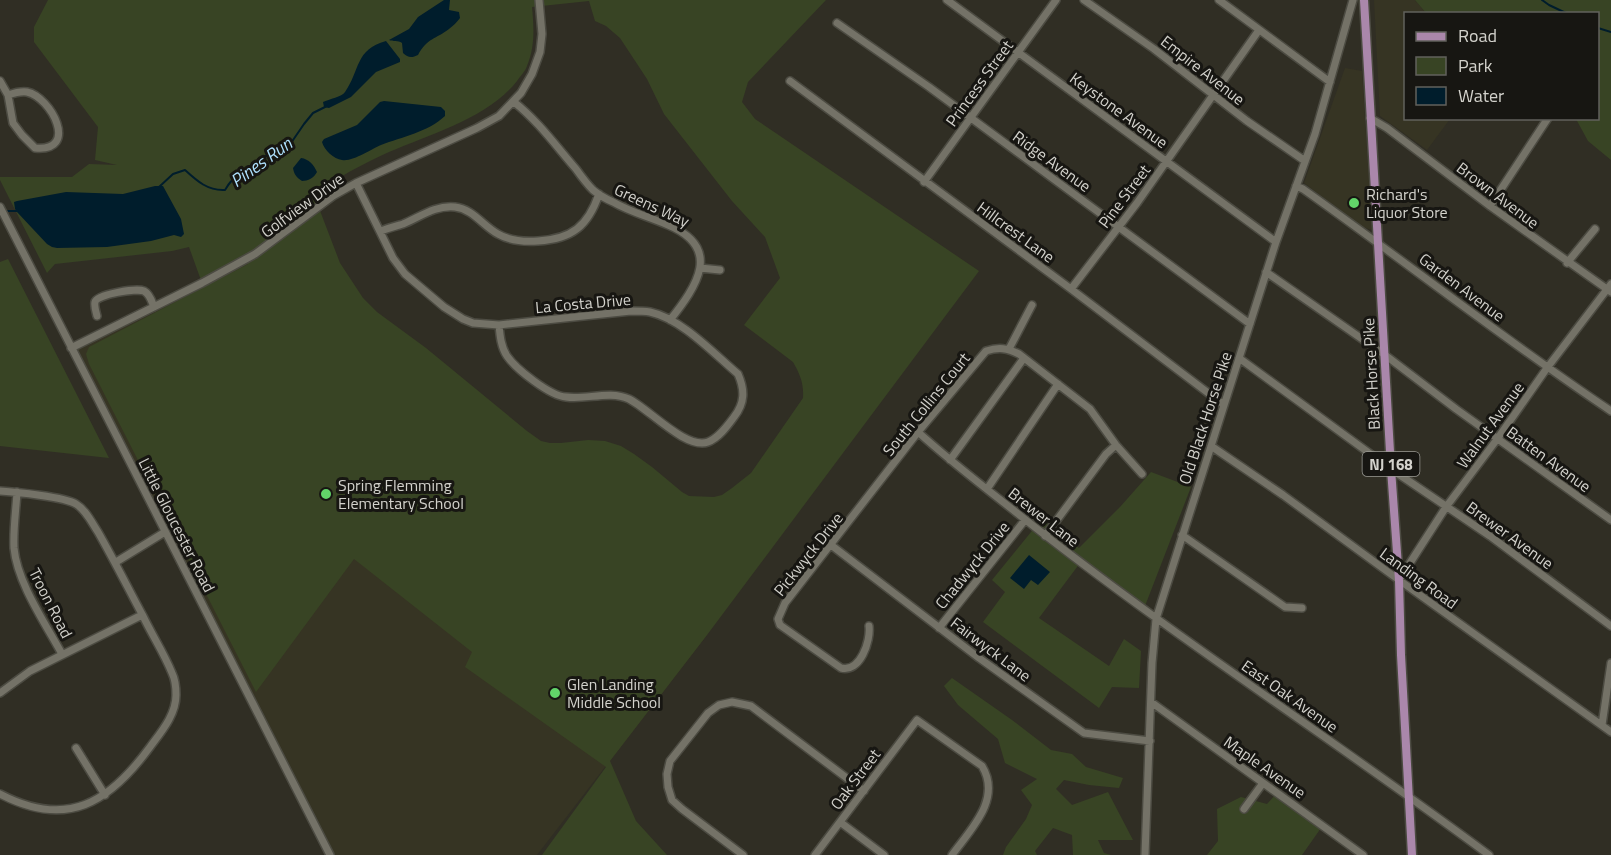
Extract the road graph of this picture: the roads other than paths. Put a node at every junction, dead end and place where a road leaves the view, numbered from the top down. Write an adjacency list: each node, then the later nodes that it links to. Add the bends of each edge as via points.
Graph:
1 (539, 0): 16 (street, Golfview Drive, via 540,52 532,74)
2 (947, 0): 10 (street, Keystone Avenue)
3 (1056, 0): 10 (street, Princess Street)
4 (1084, 0): 14 (street, Empire Avenue)
5 (1219, 0): 9 (street)
6 (1353, 0): 13 (street, Old Black Horse Pike)
7 (1364, 0): 18 (main road, Black Horse Pike / NJ 168)
8 (837, 23): 17 (street, Ridge Avenue)
9 (1259, 30): 13 (street); 14 (street, Pine Street)
10 (1018, 52): 17 (street, Princess Street); 21 (street, Keystone Avenue)
11 (0, 81): 15 (street)
12 (790, 81): 22 (street, Hillcrest Lane)
13 (1330, 82): 20 (street, Old Black Horse Pike)
14 (1214, 94): 20 (street, Empire Avenue); 21 (street, Pine Street)
15 (8, 95): 15 (street, via 14,123 35,148 56,142 59,135 55,118 36,96 28,92)
16 (514, 102): 23 (street, Golfview Drive, via 477,128); 25 (street, Greens Way, via 529,113)
17 (970, 118): 22 (street, Princess Street); 28 (street, Ridge Avenue)
18 (1370, 118): 26 (street, Brown Avenue); 32 (main road, Black Horse Pike / NJ 168)
19 (1547, 120): 26 (street)
20 (1305, 161): 24 (street, Old Black Horse Pike)
21 (1166, 162): 28 (street, Pine Street); 31 (street, Keystone Avenue)
22 (924, 182): 38 (street, Hillcrest Lane)
23 (356, 183): 30 (street, La Costa Drive); 40 (street, Golfview Drive, via 261,250)
24 (1296, 186): 31 (street, Old Black Horse Pike); 32 (street, Garden Avenue)
25 (599, 194): 30 (street, via 590,215 571,234 546,241 513,240 499,235 477,217 455,207 430,210); 34 (street, Greens Way, via 685,234 699,252)
26 (1490, 206): 33 (street, Brown Avenue)
27 (0, 207): 45 (street, Little Gloucester Road)
28 (1118, 226): 38 (street, Pine Street); 43 (street, Ridge Avenue)
29 (1595, 229): 33 (street)
30 (381, 231): 44 (street, La Costa Drive, via 405,274 444,307 463,319)
31 (1276, 242): 36 (street, Old Black Horse Pike)
32 (1379, 242): 47 (main road, Black Horse Pike / NJ 168); 50 (street, Garden Avenue)
33 (1567, 263): 37 (street, Brown Avenue)
34 (700, 268): 35 (street); 42 (street, via 688,297)
35 (720, 270)
36 (1266, 272): 43 (street, Old Black Horse Pike); 47 (street, Batten Avenue)
37 (1610, 288): 50 (street, Walnut Avenue)
38 (1071, 289): 52 (street, Hillcrest Lane)
39 (1032, 305): 46 (street)
40 (154, 307): 41 (street, via 146,292 123,292 97,299); 45 (street, Golfview Drive)
41 (97, 316)
42 (670, 320): 44 (street, La Costa Drive, via 631,310); 44 (street, La Costa Drive, via 738,374 742,382 744,396 740,409 709,441 692,441 619,396 553,394 507,356)
43 (1250, 324): 49 (street, Old Black Horse Pike)
44 (499, 325)
45 (72, 348): 68 (street, Little Gloucester Road)
46 (1009, 349): 48 (street); 54 (street, South Collins Court, via 986,351)
47 (1385, 355): 55 (street, Batten Avenue); 59 (main road, Black Horse Pike / NJ 168)
48 (1024, 358): 51 (street); 58 (street)
49 (1239, 358): 52 (street, Old Black Horse Pike); 59 (street, Brewer Avenue)
50 (1547, 368): 53 (street, Garden Avenue); 55 (street, Walnut Avenue)
51 (1058, 384): 56 (street, via 1090,409); 61 (street)
52 (1224, 405): 57 (street, Old Black Horse Pike)
53 (1611, 411)
54 (918, 432): 58 (street, Brewer Lane); 64 (street, South Collins Court)
55 (1498, 438): 65 (street, Walnut Avenue); 67 (street, Batten Avenue)
56 (1116, 445): 60 (street); 70 (street)
57 (1211, 446): 69 (street, Old Black Horse Pike); 73 (street, Landing Road)
58 (950, 460): 61 (street, Brewer Lane)
59 (1391, 469): 65 (street, Brewer Avenue); 73 (main road, Black Horse Pike / NJ 168)
60 (1142, 474)
61 (987, 489): 66 (street, Brewer Lane)
62 (0, 491): 63 (street)
63 (17, 492): 72 (street, via 73,502 81,508); 80 (street, Troon Road, via 14,538 18,566)
64 (863, 504): 71 (street, Pickwyck Drive)
65 (1446, 507): 73 (street, Walnut Avenue); 78 (street, Brewer Avenue)
66 (1025, 520): 70 (street, Brewer Lane); 79 (street, Chadwyck Drive)
67 (1611, 520)
68 (165, 532): 72 (street); 95 (street, Little Gloucester Road)
69 (1182, 535): 74 (street, via 1284,606); 76 (street, Old Black Horse Pike)
70 (1045, 536): 76 (street, Brewer Lane)
71 (831, 545): 77 (street, Pickwyck Drive, via 785,603 780,625 841,668 849,669 860,659 870,640); 79 (street, Fairwyck Lane)
72 (116, 562): 75 (street)
73 (1399, 580): 84 (street, Landing Road); 92 (main road, Black Horse Pike / NJ 168)
74 (1302, 608)
75 (142, 615): 80 (street); 91 (street, via 173,675 176,696 171,714 156,738)
76 (1156, 618): 83 (street, Old Black Horse Pike); 92 (street, East Oak Avenue)
77 (869, 626)
78 (1611, 626)
79 (939, 628): 86 (street, Fairwyck Lane, via 1084,733)
80 (62, 654): 82 (street)
81 (1611, 663): 84 (street)
82 (0, 693)
83 (1151, 702): 86 (street, Old Black Horse Pike); 88 (street, Maple Avenue)
84 (1602, 725): 85 (street, Landing Road)
85 (1611, 732)
86 (1150, 741): 100 (street, Old Black Horse Pike)
87 (76, 748): 91 (street)
88 (1263, 783): 93 (street); 101 (street, Maple Avenue)
89 (864, 791): 94 (street, Oak Street); 96 (street, via 751,706 732,702 719,705 708,713 670,761 668,787 672,800); 99 (street, Oak Street, via 917,720 982,766 987,775 988,799)
90 (0, 794): 91 (street, via 43,810 70,809)
91 (105, 795)
92 (1408, 795): 102 (main road, Black Horse Pike / NJ 168); 103 (street, East Oak Avenue)
93 (1244, 809)
94 (840, 822): 97 (street, Oak Street); 98 (street)
95 (330, 855)
96 (743, 855)
97 (815, 855)
98 (884, 855)
99 (952, 855)
100 (1145, 855)
101 (1364, 855)
102 (1412, 855)
103 (1489, 855)

